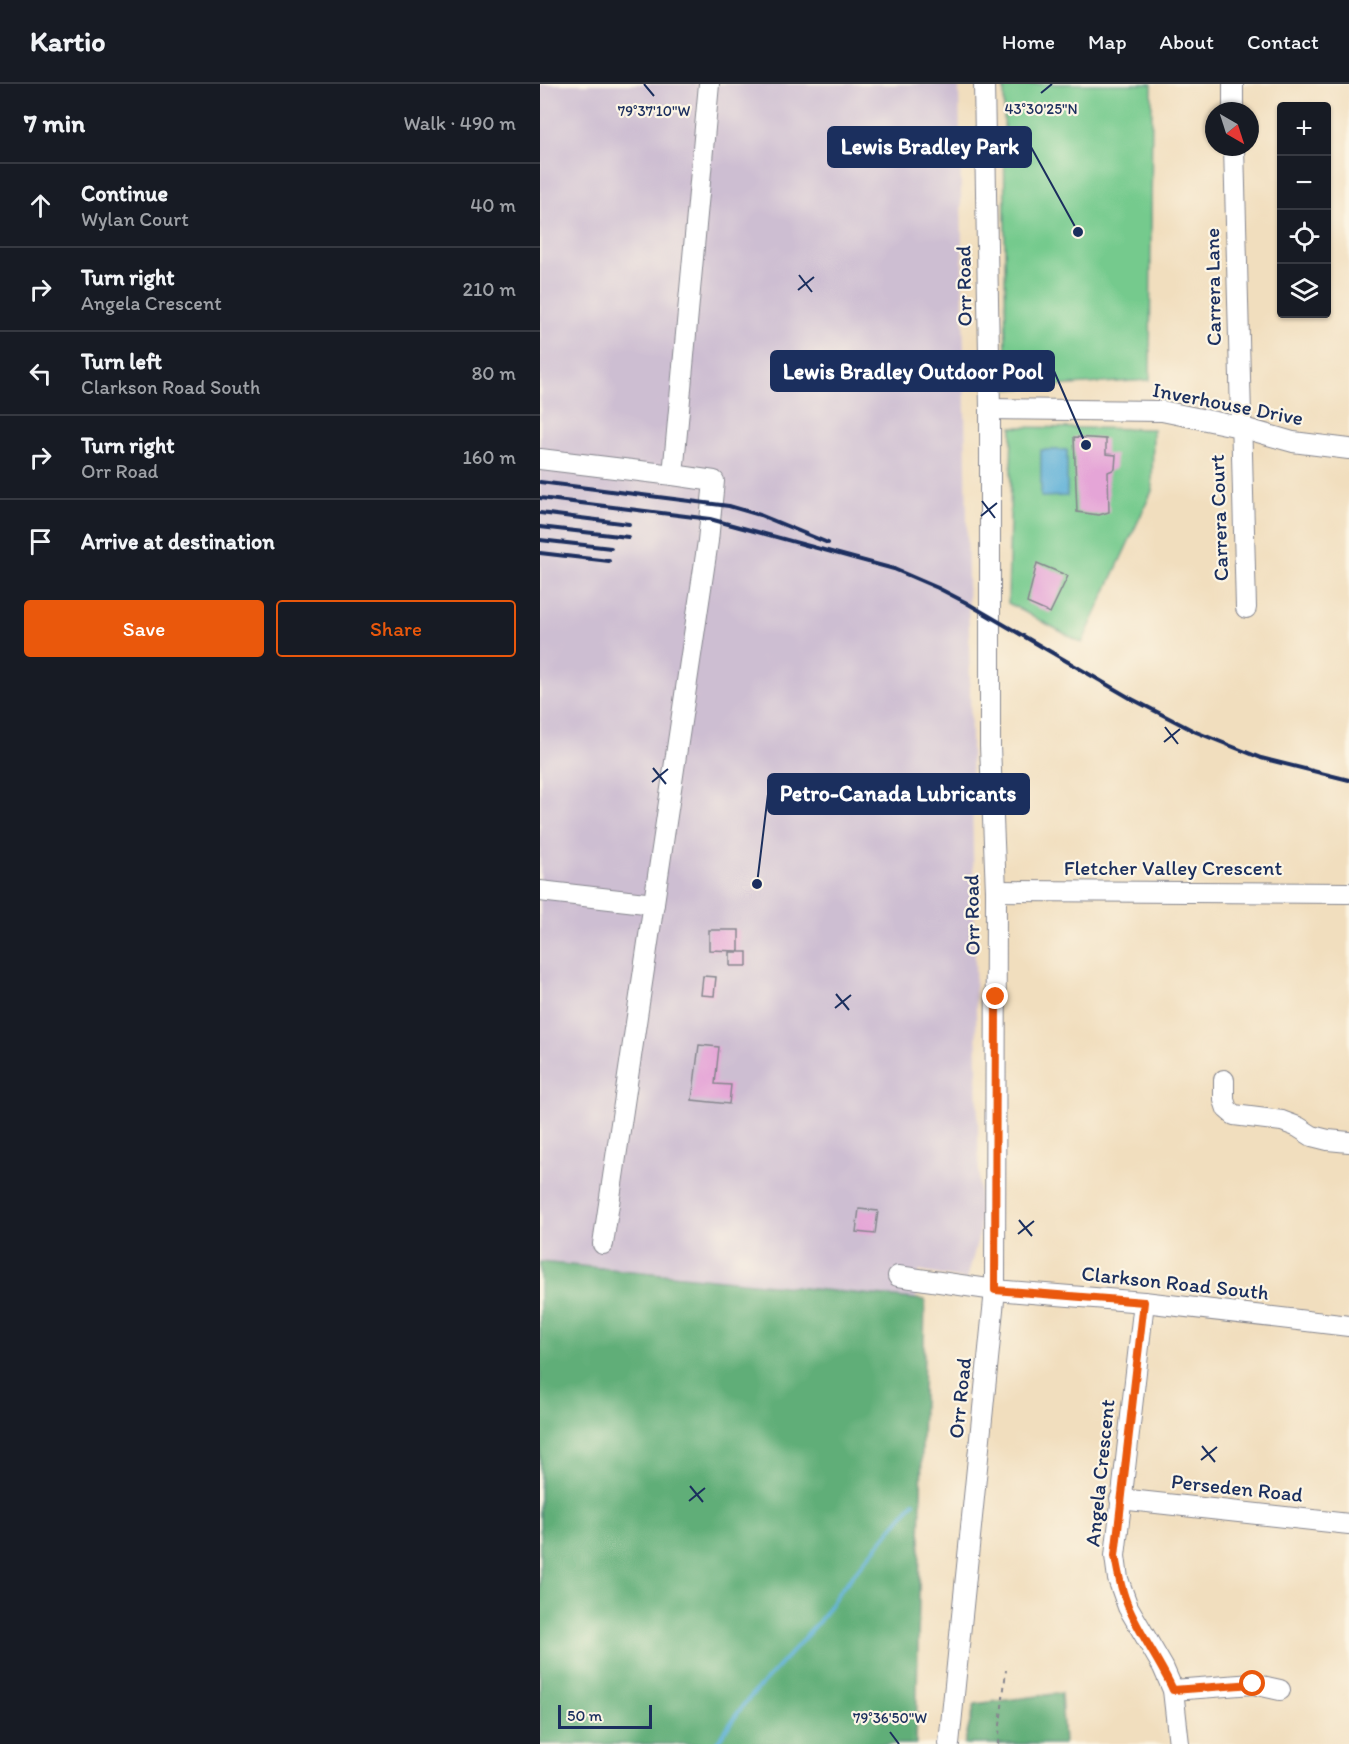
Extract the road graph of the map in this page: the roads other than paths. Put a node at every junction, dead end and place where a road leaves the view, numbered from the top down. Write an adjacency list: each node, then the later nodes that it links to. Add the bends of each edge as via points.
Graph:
1 (710, 84): 10 (street)
2 (984, 84): 6 (street, Orr Road)
3 (1233, 84): 4 (street)
4 (1233, 102)
5 (1234, 156): 7 (street, Carrera Lane)
6 (990, 409): 7 (street, Inverhouse Drive, via 1162,411); 13 (street, Orr Road, via 990,746)
7 (1240, 427): 8 (street, Inverhouse Drive, via 1293,442); 11 (street, Carrera Court)
8 (1349, 449)
9 (540, 459): 10 (street)
10 (673, 475): 15 (street, via 714,481)
11 (1246, 608)
12 (540, 891): 15 (street)
13 (996, 891): 14 (street, Fletcher Valley Crescent); 20 (street, Orr Road)
14 (1349, 893)
15 (654, 904): 18 (street)
16 (1224, 1080): 17 (street, via 1224,1100 1234,1115 1282,1121 1312,1136)
17 (1349, 1142)
18 (603, 1244)
19 (898, 1276): 20 (street, Clarkson Road South)
20 (995, 1290): 21 (street, Clarkson Road South); 27 (street, Orr Road)
21 (1144, 1302): 22 (street, Clarkson Road South); 23 (street, Angela Crescent)
22 (1349, 1326)
23 (1120, 1499): 24 (street, Perseden Road); 25 (street, Angela Crescent, via 1115,1556 1119,1580 1128,1608)
24 (1349, 1524)
25 (1173, 1690): 26 (street, via 1253,1684); 28 (street, Angela Crescent)
26 (1280, 1690)
27 (949, 1744)
28 (1179, 1744)

